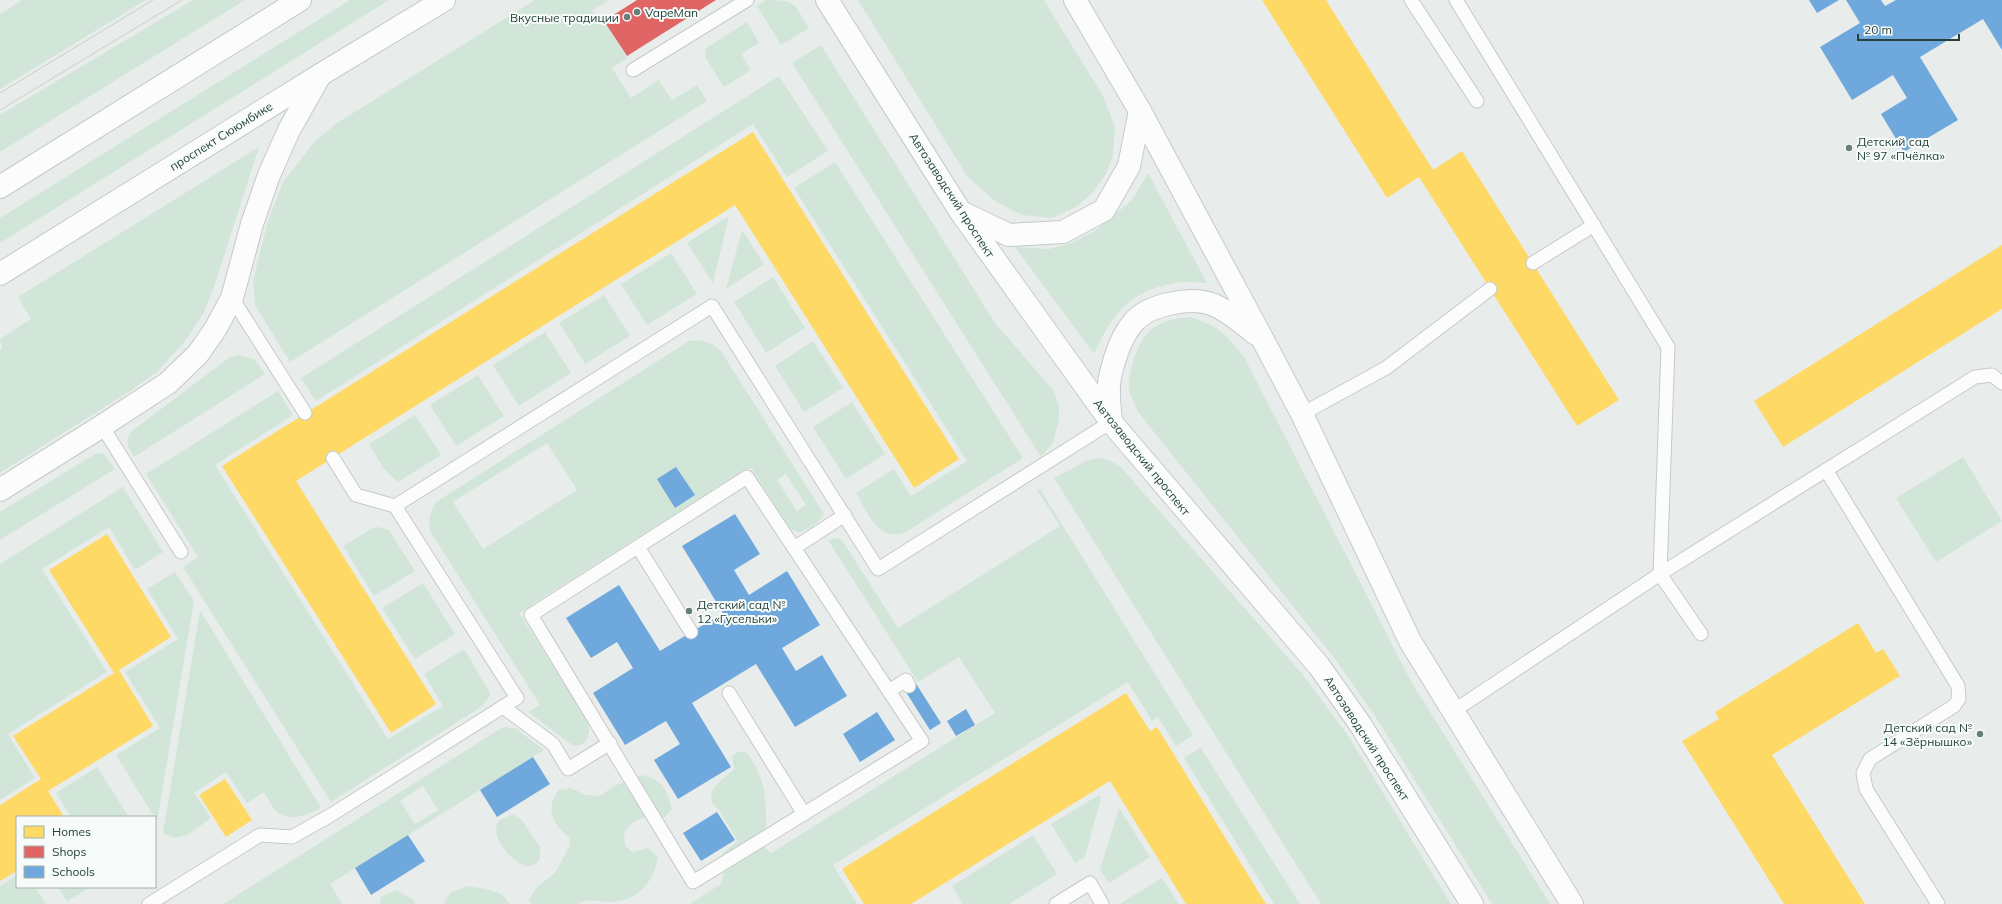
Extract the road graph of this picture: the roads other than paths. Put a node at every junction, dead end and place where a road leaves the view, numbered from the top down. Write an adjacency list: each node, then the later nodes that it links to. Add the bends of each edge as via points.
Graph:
1 (300, 0): 12 (street)
2 (444, 0): 9 (street, проспект Сююмбике)
3 (747, 0): 8 (lane)
4 (827, 0): 13 (street, Автозаводский проспект)
5 (1074, 0): 11 (street)
6 (1411, 0): 10 (lane)
7 (1456, 0): 14 (lane)
8 (633, 70)
9 (320, 74): 16 (street, проспект Сююмбике); 18 (street, via 289,130 269,175 252,224)
10 (1477, 101)
11 (1140, 111): 13 (street, via 1129,166 1104,210 1063,232 1009,235); 19 (street)
12 (0, 187)
13 (960, 211): 23 (street, Автозаводский проспект)
14 (1594, 225): 15 (lane); 33 (lane, via 1668,347)
15 (1533, 263)
16 (0, 274)
17 (1490, 289): 22 (lane, via 1386,368)
18 (232, 298): 21 (lane); 24 (street, via 198,354 168,383)
19 (1263, 340): 22 (street); 23 (street, via 1213,304 1184,301 1156,307 1133,323 1118,349 1110,378)
20 (2002, 383): 26 (lane, via 1992,375 1975,377)
21 (305, 414)
22 (1302, 414): 40 (street, via 1410,642)
23 (1110, 422): 29 (lane, via 878,568); 46 (street, Автозаводский проспект, via 1319,666 1360,724)
24 (102, 426): 27 (street); 32 (lane)
25 (333, 458): 28 (lane, via 356,495)
26 (1826, 470): 33 (lane); 48 (lane, via 1958,686 1959,699 1954,706 1870,759 1863,773 1866,789)
27 (0, 490)
28 (395, 506): 29 (lane, via 712,306); 39 (lane, via 517,698)
29 (845, 515): 31 (lane)
30 (638, 547): 31 (lane, via 747,477); 34 (lane); 41 (lane, via 531,615)
31 (794, 548): 37 (lane)
32 (180, 552)
33 (1660, 574): 35 (lane); 40 (lane)
34 (691, 632)
35 (1701, 634)
36 (909, 686): 37 (lane, via 906,680)
37 (889, 691): 42 (lane, via 922,741)
38 (729, 693): 42 (lane)
39 (503, 707): 41 (lane, via 553,744 568,769); 43 (lane, via 325,819 292,837 260,835)
40 (1452, 712): 47 (street)
41 (610, 743): 42 (lane, via 693,882)
42 (804, 814)
43 (149, 904)
44 (1056, 904): 45 (lane, via 1090,883)
45 (1102, 904)
46 (1472, 904)
47 (1572, 904)
48 (1938, 904)

